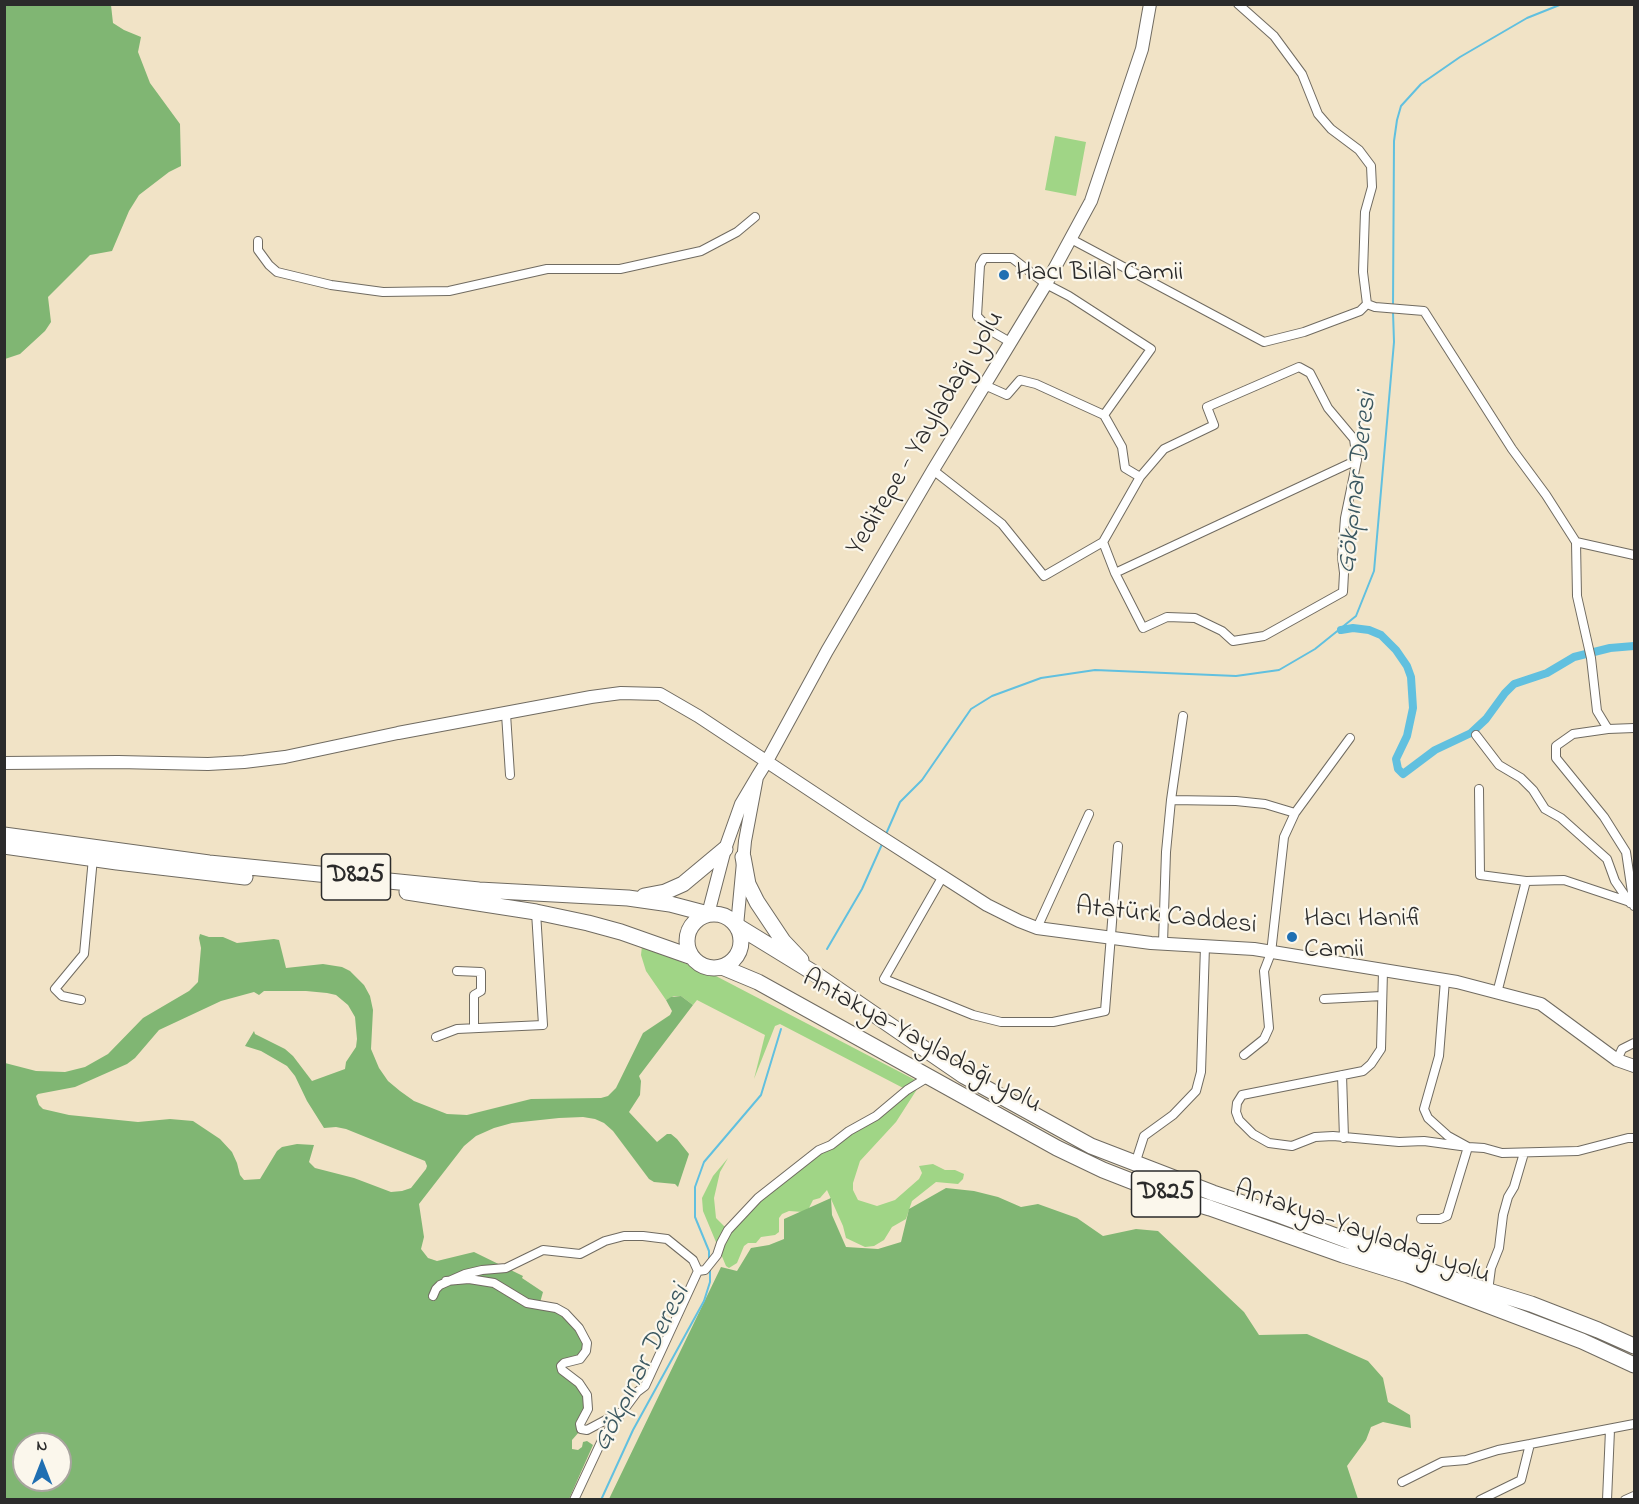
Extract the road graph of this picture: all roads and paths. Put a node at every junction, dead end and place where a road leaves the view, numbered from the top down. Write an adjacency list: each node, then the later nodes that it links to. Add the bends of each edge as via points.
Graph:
1 (1149, 4): 4 (main road, Yeditepe - Yayladağı yolu, via 1143,49 1091,201)
2 (1238, 4): 7 (street, via 1274,36 1302,74 1318,114 1359,150 1371,166 1363,272)
3 (755, 217): 5 (street, via 737,232 701,251 620,269 547,268 449,291 383,292 277,272 258,250)
4 (1071, 239): 6 (main road, Yeditepe - Yayladağı yolu); 7 (street, via 1264,342 1304,332)
5 (258, 241)
6 (1046, 284): 8 (main road, Yeditepe - Yayladağı yolu); 8 (street, via 1012,258 984,258 980,265 977,316); 10 (street, via 1151,349)
7 (1371, 306): 15 (street, via 1424,311)
8 (1010, 342): 9 (main road, Yeditepe - Yayladağı yolu)
9 (982, 387): 10 (street, via 1006,395 1020,380); 12 (main road, Yeditepe - Yayladağı yolu)
10 (1104, 415): 13 (street, via 1122,447 1125,468)
11 (1357, 460): 13 (street, via 1354,439 1328,408 1310,373 1299,367 1207,407 1214,424 1164,449); 17 (street); 17 (street, via 1344,528 1343,592 1264,636 1233,641 1195,618 1167,617 1143,628)
12 (933, 470): 14 (street, via 1002,524 1044,576); 24 (main road, Yeditepe - Yayladağı yolu)
13 (1140, 477): 14 (street)
14 (1103, 542): 17 (street)
15 (1576, 542): 16 (street); 21 (street, via 1577,596 1591,658 1597,711)
16 (1635, 555)
17 (1115, 573)
18 (506, 714): 24 (main road, Atatürk Caddesi, via 621,693 660,694); 25 (main road, Atatürk Caddesi, via 244,762); 26 (street)
19 (1183, 716): 29 (street)
20 (1635, 728): 21 (street)
21 (1608, 729): 41 (street, via 1573,734 1556,746 1556,758 1604,817 1626,852)
22 (1476, 735): 41 (street, via 1499,765 1533,790 1545,809 1561,818 1607,860)
23 (1350, 738): 30 (street)
24 (767, 760): 27 (main road, Yeditepe - Yayladağı yolu); 38 (main road, Atatürk Caddesi)
25 (4, 764)
26 (510, 775)
27 (757, 777): 35 (main road, Yeditepe - Yayladağı yolu, via 741,804); 36 (main road, Yeditepe - Yayladağı yolu)
28 (1479, 789): 39 (street, via 1480,875)
29 (1170, 800): 30 (street, via 1265,804); 47 (street)
30 (1295, 813): 49 (street, via 1284,837)
31 (1089, 814): 45 (street)
32 (4, 835): 40 (highway, D825, via 209,862 478,890)
33 (4, 846): 37 (highway, D825)
34 (1118, 846): 46 (street)
35 (725, 849): 40 (highway, via 683,884 654,895); 43 (main road, Yeditepe - Yayladağı yolu)
36 (743, 857): 44 (main road, Yeditepe - Yayladağı yolu); 54 (highway, via 748,884 757,902 783,941)
37 (93, 858): 42 (highway, D825, via 443,897); 59 (street, via 84,954 55,989 62,996)
38 (943, 876): 45 (main road, Atatürk Caddesi, via 995,909); 46 (street, via 884,979 973,1015 1001,1022 1053,1022 1105,1011)
39 (1526, 881): 41 (street, via 1564,880); 56 (street)
40 (628, 898): 43 (highway, D825)
41 (1632, 905)
42 (536, 912): 50 (highway, D825, via 621,932); 60 (street, via 543,1025)
43 (708, 914): 44 (highway, via 728,916); 50 (highway, via 698,918 689,930 687,944)
44 (738, 927): 51 (highway, via 740,951 736,959); 54 (highway, Antakya-Yayladağı yolu / D825)
45 (1037, 928): 46 (main road, Atatürk Caddesi)
46 (1111, 937): 47 (main road, Atatürk Caddesi)
47 (1163, 944): 48 (main road, Atatürk Caddesi)
48 (1205, 946): 49 (main road, Atatürk Caddesi); 72 (street, via 1201,1060 1196,1091 1180,1109 1144,1136)
49 (1271, 953): 53 (main road, Atatürk Caddesi); 63 (street, via 1264,971 1269,1028 1264,1040)
50 (692, 957): 51 (highway, via 705,967)
51 (722, 968): 67 (highway, Antakya-Yayladağı yolu / D825, via 758,982)
52 (457, 971): 60 (street, via 481,972 481,991 474,995)
53 (1383, 971): 55 (main road, Atatürk Caddesi); 57 (street)
54 (814, 973): 72 (highway, Antakya-Yayladağı yolu / D825, via 964,1076 1070,1136)
55 (1445, 980): 56 (main road, Atatürk Caddesi); 70 (street, via 1439,1056 1424,1110 1448,1136)
56 (1497, 993): 64 (main road, Atatürk Caddesi, via 1541,1004)
57 (1382, 996): 58 (street); 66 (street, via 1381,1049 1376,1060 1363,1071)
58 (1324, 999)
59 (81, 1000)
60 (474, 1027): 61 (street, via 450,1030)
61 (436, 1037)
62 (1635, 1043): 64 (street, via 1622,1049)
63 (1244, 1055)
64 (1617, 1060): 65 (main road, Atatürk Caddesi)
65 (1635, 1066)
66 (1342, 1075): 68 (street); 68 (street, via 1242,1095 1236,1112 1253,1134 1269,1143 1292,1146 1315,1137)
67 (930, 1076): 74 (street, via 876,1116 819,1150 758,1198 728,1230 717,1255); 79 (highway, Antakya-Yayladağı yolu / D825, via 1103,1170 1408,1275)
68 (1344, 1138): 70 (street)
69 (1635, 1138): 71 (street, via 1578,1151)
70 (1468, 1147): 71 (street); 73 (street, via 1447,1216)
71 (1524, 1154): 76 (street, via 1503,1215)
72 (1135, 1164): 76 (highway, Antakya-Yayladağı yolu / D825)
73 (1422, 1219)
74 (702, 1270): 75 (street, via 667,1239 631,1235 617,1236 577,1255 543,1250 507,1268 473,1271); 80 (street, via 645,1386)
75 (446, 1281): 77 (street); 80 (street, via 494,1283 530,1304 562,1311 587,1343 580,1359 561,1365 588,1397 581,1429 587,1430)
76 (1488, 1291): 78 (highway, Antakya-Yayladağı yolu / D825)
77 (433, 1296)
78 (1635, 1346)
79 (1635, 1365)
80 (623, 1411): 86 (street, via 603,1438)
81 (1635, 1424): 82 (street)
82 (1610, 1430): 83 (street); 88 (street)
83 (1530, 1444): 84 (street, via 1442,1462); 87 (street, via 1521,1480)
84 (1402, 1482)
85 (1635, 1496): 89 (street)
86 (574, 1500)
87 (1480, 1500)
88 (1607, 1500)
89 (1625, 1500)

